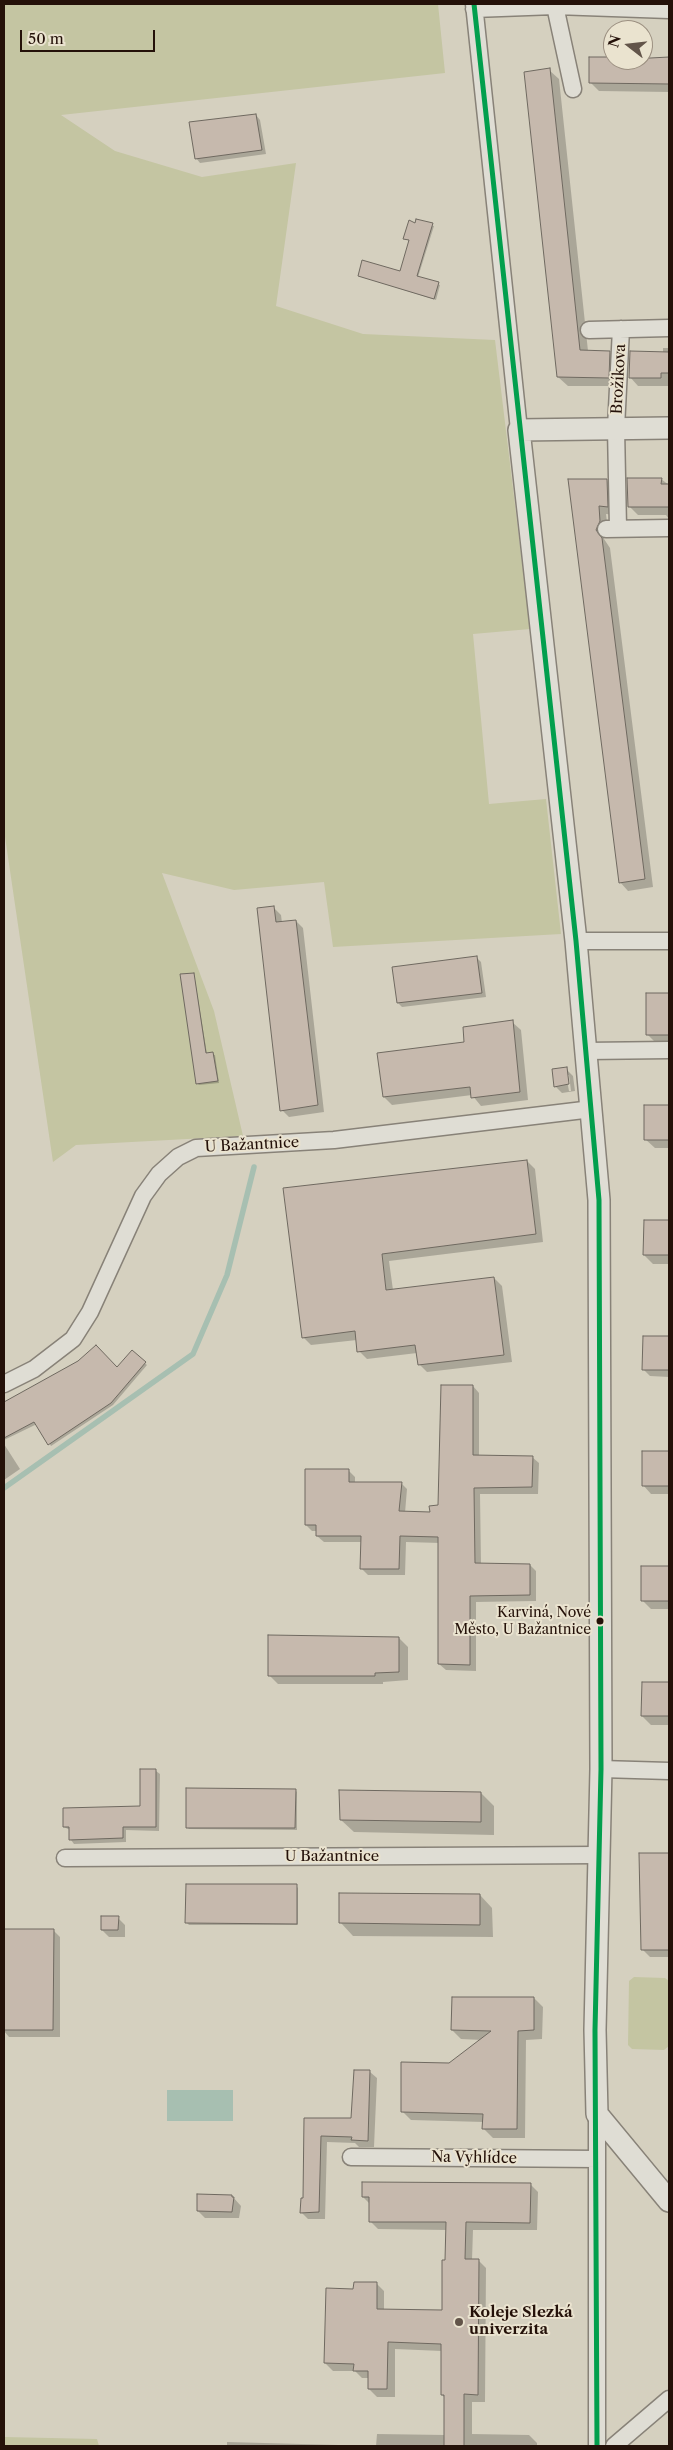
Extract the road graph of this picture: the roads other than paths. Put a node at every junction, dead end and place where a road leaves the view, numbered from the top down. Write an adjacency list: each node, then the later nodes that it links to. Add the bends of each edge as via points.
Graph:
1 (474, 6): 2 (street); 10 (street)
2 (555, 6): 3 (street); 4 (street)
3 (669, 10)
4 (573, 89)
5 (669, 328): 6 (street, Brožíkova)
6 (621, 329): 7 (street, Brožíkova); 8 (street, Brožíkova)
7 (589, 330)
8 (616, 428): 9 (street); 10 (street); 11 (street, Brožíkova, via 612,529)
9 (669, 428)
10 (519, 430): 12 (street)
11 (669, 528)
12 (576, 941): 13 (street); 15 (street)
13 (669, 941)
14 (669, 1050): 15 (street)
15 (586, 1051): 16 (street)
16 (592, 1110): 17 (street, U Bažantnice, via 334,1140 196,1148 159,1174 143,1196 90,1312 73,1339 34,1369); 18 (street, via 599,1200)
17 (4, 1384)
18 (601, 1769): 19 (street); 20 (street)
19 (669, 1771)
20 (599, 1855): 21 (street, U Bažantnice); 22 (street, via 595,2030)
21 (65, 1858)
22 (597, 2114): 24 (street); 25 (street)
23 (351, 2157): 24 (street, Na Vyhlídce)
24 (597, 2160): 27 (street)
25 (669, 2201)
26 (669, 2399): 28 (street)
27 (596, 2446)
28 (614, 2446)

